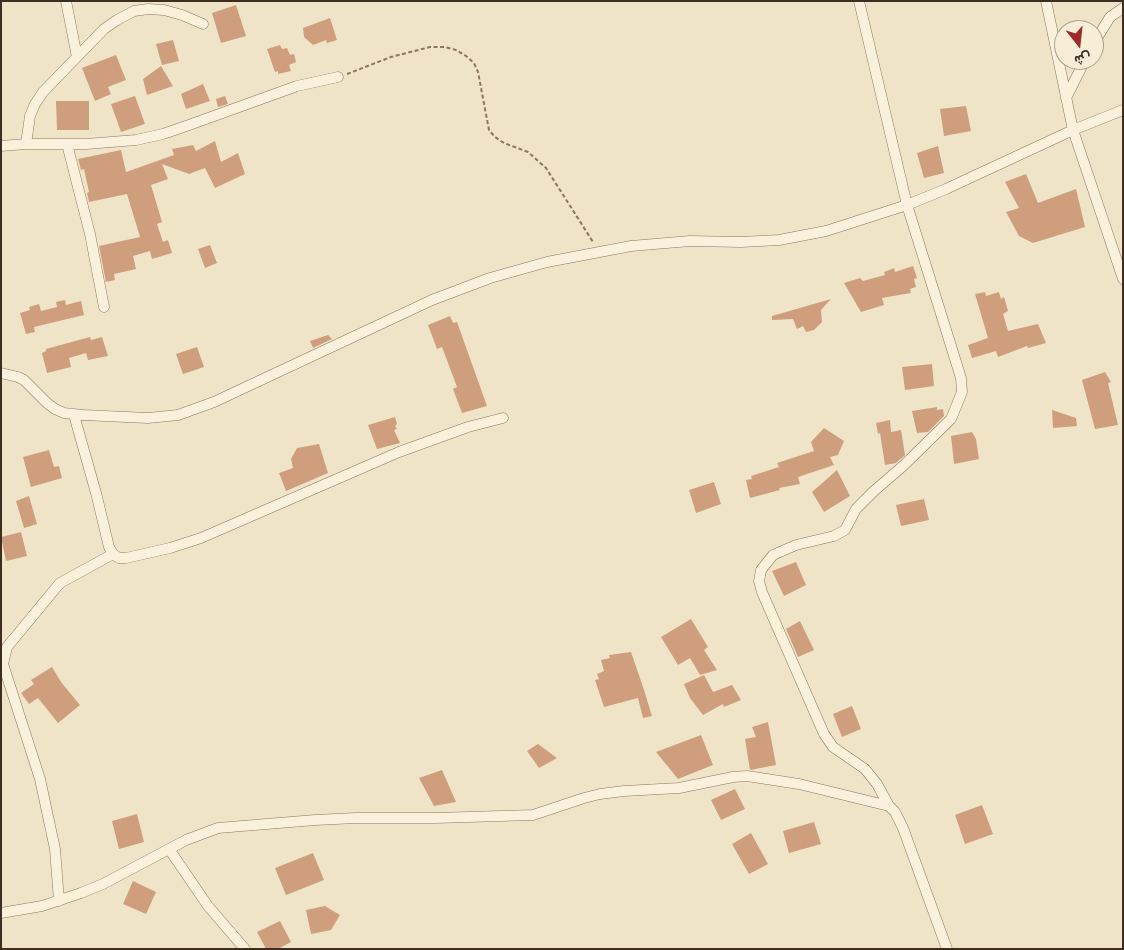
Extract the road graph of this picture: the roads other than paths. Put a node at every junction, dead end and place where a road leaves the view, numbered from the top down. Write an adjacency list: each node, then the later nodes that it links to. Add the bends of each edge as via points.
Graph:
1 (66, 1): 7 (street)
2 (859, 1): 16 (street)
3 (1046, 1): 10 (street)
4 (1123, 8): 6 (street, via 1110,17)
5 (203, 24): 7 (street, via 164,10 134,11 104,29)
6 (1104, 27)
7 (77, 57): 13 (street, via 35,104 27,126)
8 (1081, 70): 10 (street)
9 (338, 77): 14 (street, via 297,86 163,134 136,140)
10 (1066, 98): 12 (street)
11 (1123, 110): 12 (street)
12 (1073, 130): 16 (street); 17 (street)
13 (26, 144): 14 (street); 15 (street)
14 (67, 144): 18 (street)
15 (1, 146)
16 (907, 205): 20 (street, via 826,231 779,240 667,242 598,251 539,264 460,288 221,399 178,415 148,418); 23 (street, via 961,378 962,392 955,410 951,419 856,509 845,530 773,555 759,576 762,592 824,734 833,747 865,769)
17 (1123, 278)
18 (104, 308)
19 (1, 373): 20 (street, via 18,376 55,409)
20 (74, 415): 22 (street)
21 (503, 418): 22 (street, via 391,455 201,538 134,557 119,558)
22 (112, 554): 25 (street, via 60,583 7,647 3,664 40,779 55,849)
23 (888, 806): 24 (street, via 799,784 742,776 679,788 600,794 532,815 356,818 218,828); 28 (street, via 899,819)
24 (169, 849): 25 (street, via 103,884); 27 (street, via 208,906)
25 (59, 901): 26 (street)
26 (1, 913)
27 (245, 949)
28 (946, 949)

